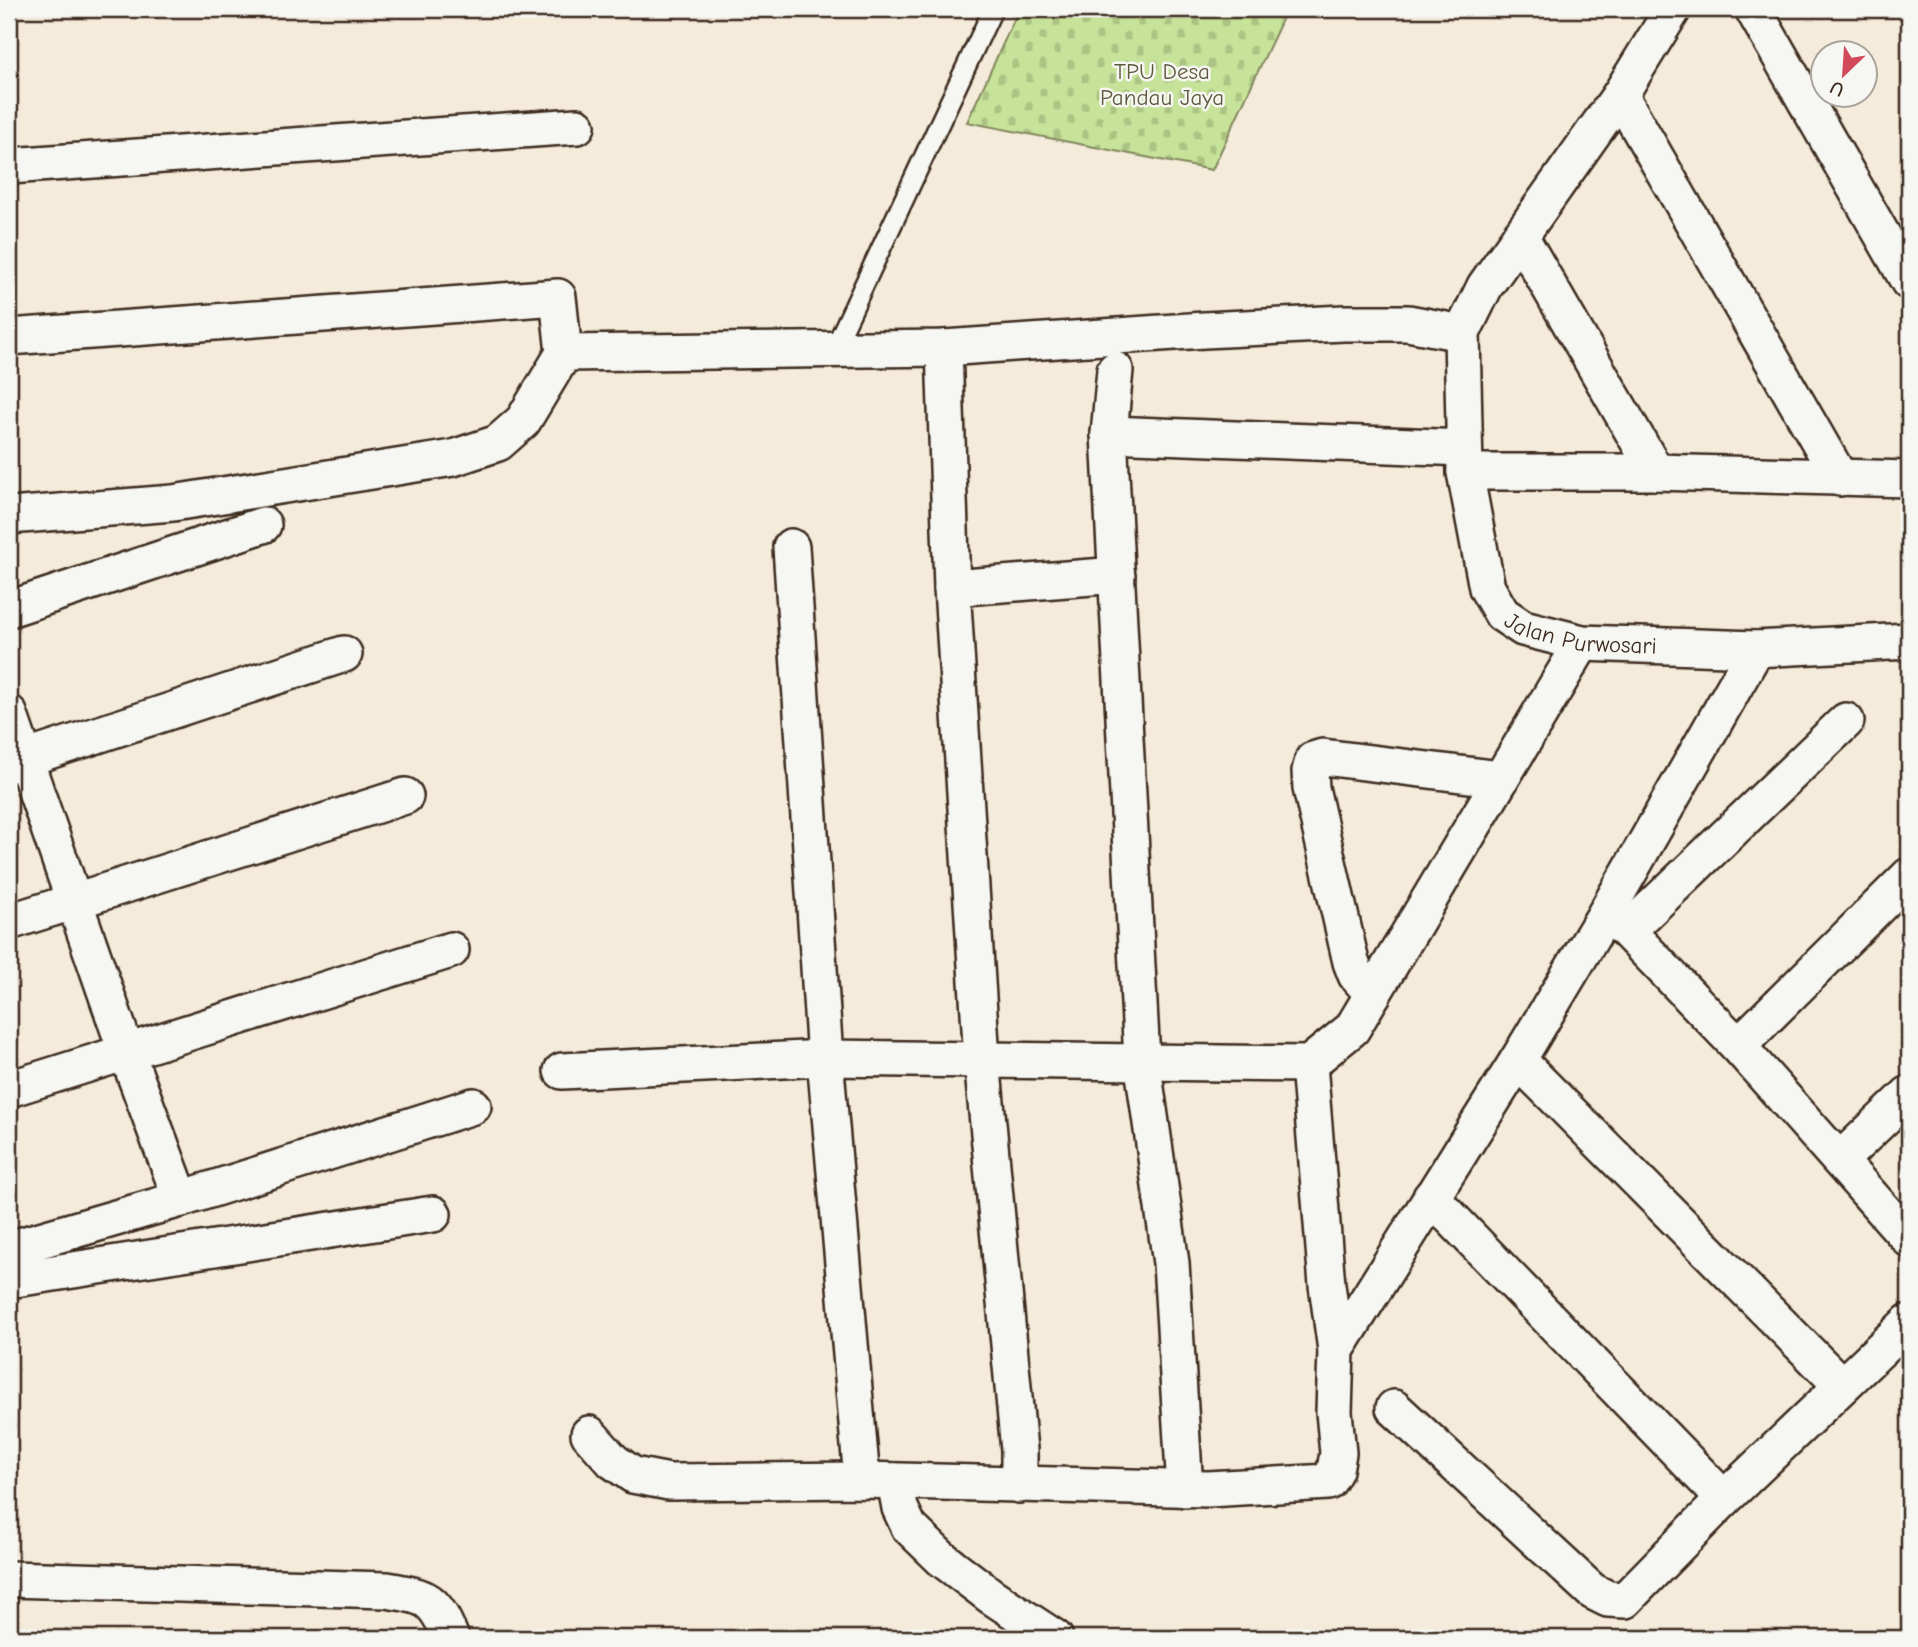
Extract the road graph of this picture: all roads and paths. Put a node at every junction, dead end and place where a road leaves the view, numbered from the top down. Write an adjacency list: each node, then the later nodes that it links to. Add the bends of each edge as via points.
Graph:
1 (993, 9): 12 (lane)
2 (1674, 9): 4 (street)
3 (1753, 9): 8 (street)
4 (1620, 96): 7 (street); 18 (street)
5 (577, 126): 6 (street)
6 (9, 166)
7 (1520, 236): 9 (street, via 1485,286); 17 (street)
8 (1909, 282)
9 (1462, 333): 11 (street, via 1408,323 1344,323); 16 (street, Jalan Purwosari)
10 (9, 337): 13 (street, via 558,296)
11 (944, 348): 12 (street); 24 (street)
12 (834, 349): 13 (street)
13 (564, 353): 20 (street, via 523,421 498,443 453,458 173,503)
14 (1115, 370): 15 (street)
15 (1109, 434): 16 (street); 23 (street)
16 (1465, 460): 17 (street); 27 (street, Jalan Purwosari, via 1487,589 1502,614 1523,628)
17 (1656, 472): 18 (street)
18 (1840, 478): 19 (street)
19 (1909, 479)
20 (9, 516)
21 (263, 525): 25 (street)
22 (791, 547): 43 (street)
23 (1117, 575): 24 (street); 45 (street)
24 (952, 588): 44 (street)
25 (9, 609)
26 (1909, 641): 28 (street, Jalan Purwosari)
27 (1582, 643): 28 (street, Jalan Purwosari); 33 (street)
28 (1756, 649): 38 (street)
29 (344, 654): 32 (street)
30 (9, 713): 32 (street)
31 (1846, 721): 38 (street)
32 (18, 761): 36 (street)
33 (1501, 779): 40 (street); 40 (street, via 1324,757 1313,760 1311,788 1351,962)
34 (405, 796): 36 (street)
35 (1909, 876): 41 (street)
36 (75, 901): 37 (street); 42 (street)
37 (9, 922)
38 (1617, 922): 41 (street); 46 (street)
39 (451, 950): 42 (street)
40 (1373, 994): 47 (street, via 1352,1029)
41 (1738, 1046): 52 (street)
42 (126, 1051): 49 (street); 54 (street)
43 (825, 1058): 44 (street); 48 (street); 64 (street)
44 (982, 1060): 45 (street); 65 (street)
45 (1142, 1060): 47 (street); 66 (street, via 1171,1263)
46 (1518, 1060): 53 (street); 61 (street)
47 (1310, 1064): 60 (street)
48 (562, 1071)
49 (9, 1089)
50 (1909, 1094): 52 (street)
51 (473, 1106): 54 (street)
52 (1840, 1160): 56 (street)
53 (1431, 1198): 60 (street); 67 (street)
54 (181, 1199): 57 (street)
55 (433, 1214): 58 (street)
56 (1909, 1239)
57 (9, 1249)
58 (9, 1280)
59 (1909, 1322): 61 (street)
60 (1336, 1350): 66 (street, via 1338,1453 1328,1482)
61 (1842, 1386): 67 (street)
62 (1394, 1408): 67 (street, via 1592,1591 1608,1599 1625,1600)
63 (589, 1434): 64 (street, via 633,1475 669,1482)
64 (878, 1481): 65 (street); 70 (street, via 909,1527 941,1558)
65 (1019, 1485): 66 (street)
66 (1185, 1489)
67 (1724, 1499)
68 (9, 1579): 69 (street, via 387,1590 428,1599)
69 (451, 1638)
70 (1055, 1638)

